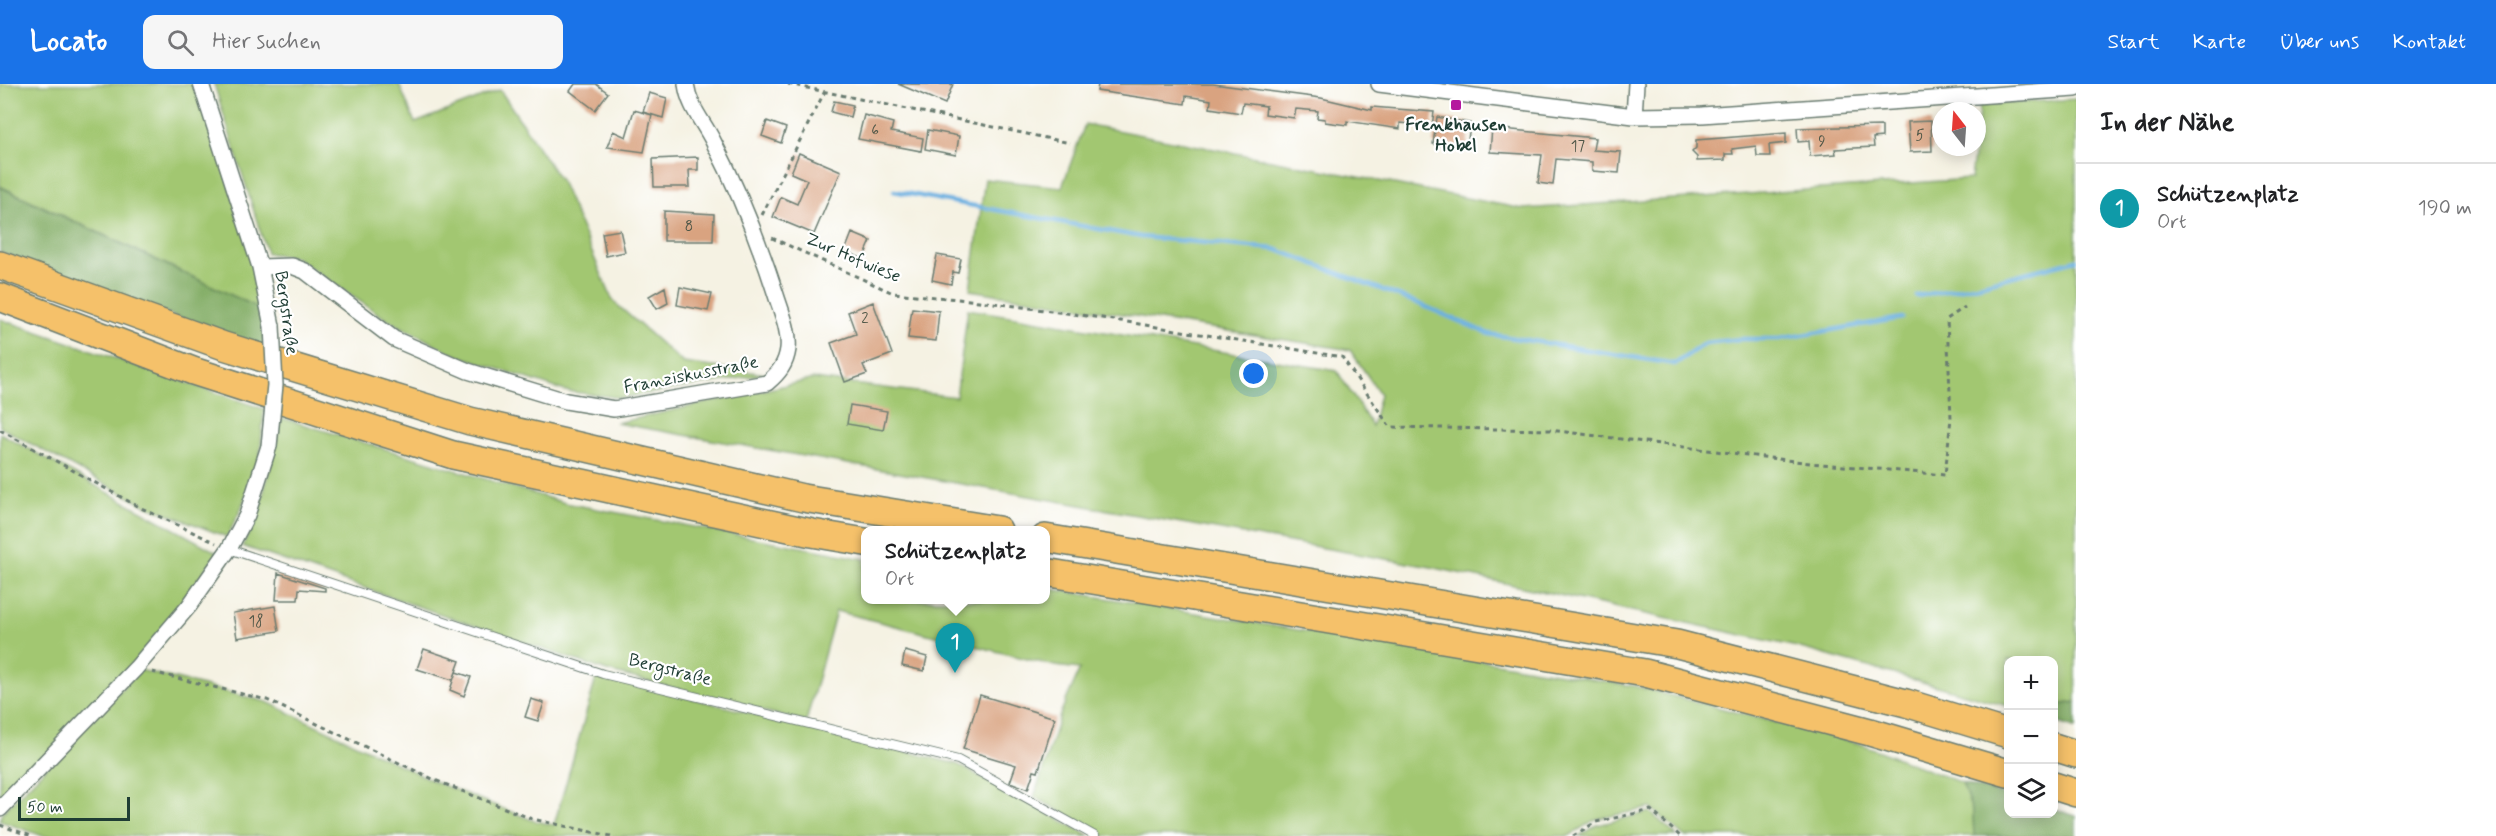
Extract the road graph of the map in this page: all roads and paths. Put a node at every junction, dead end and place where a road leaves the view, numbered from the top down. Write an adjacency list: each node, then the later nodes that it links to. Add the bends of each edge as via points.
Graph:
1 (201, 84): 12 (street, Bergstraße)
2 (686, 84): 10 (street, Franziskusstraße, via 688,101 712,140)
3 (788, 84): 7 (path)
4 (1379, 84): 8 (street)
5 (1636, 84): 8 (street)
6 (2076, 89): 8 (street, via 1702,115)
7 (825, 91): 9 (path); 10 (path)
8 (1634, 116)
9 (1070, 143)
10 (755, 232): 12 (street, Franziskusstraße, via 787,330 788,347 780,372 767,382 614,409 566,401 468,371 394,339 305,271 292,266); 14 (path, Zur Hofwiese, via 893,293 979,301 1342,357 1390,427 1550,430 1810,463 1945,475 1952,417 1947,319)
11 (0, 265): 16 (highway, via 224,346 470,421 803,498)
12 (261, 267): 19 (street, Bergstraße, bridge, via 272,326 275,385 269,446 247,515)
13 (0, 297): 18 (highway, via 193,371 453,455)
14 (1965, 307)
15 (0, 430): 19 (path, via 139,507)
16 (968, 526)
17 (1050, 539): 22 (highway, via 1677,644 1906,703)
18 (861, 541)
19 (229, 549): 21 (street, Bergstraße, via 189,606); 32 (lane, Bergstraße, via 603,674 958,760)
20 (1050, 573): 25 (highway, via 1645,673)
21 (136, 669): 28 (street, Bergstraße); 31 (path, via 267,700 469,794 532,819)
22 (2004, 733)
23 (2058, 748): 24 (highway)
24 (2076, 754)
25 (2004, 772)
26 (2058, 787): 27 (highway)
27 (2076, 793)
28 (0, 809)
29 (0, 825): 30 (path)
30 (32, 836)
31 (610, 836)
32 (1095, 836)
33 (1573, 836): 34 (path, via 1596,822 1651,810)
34 (1680, 836)

